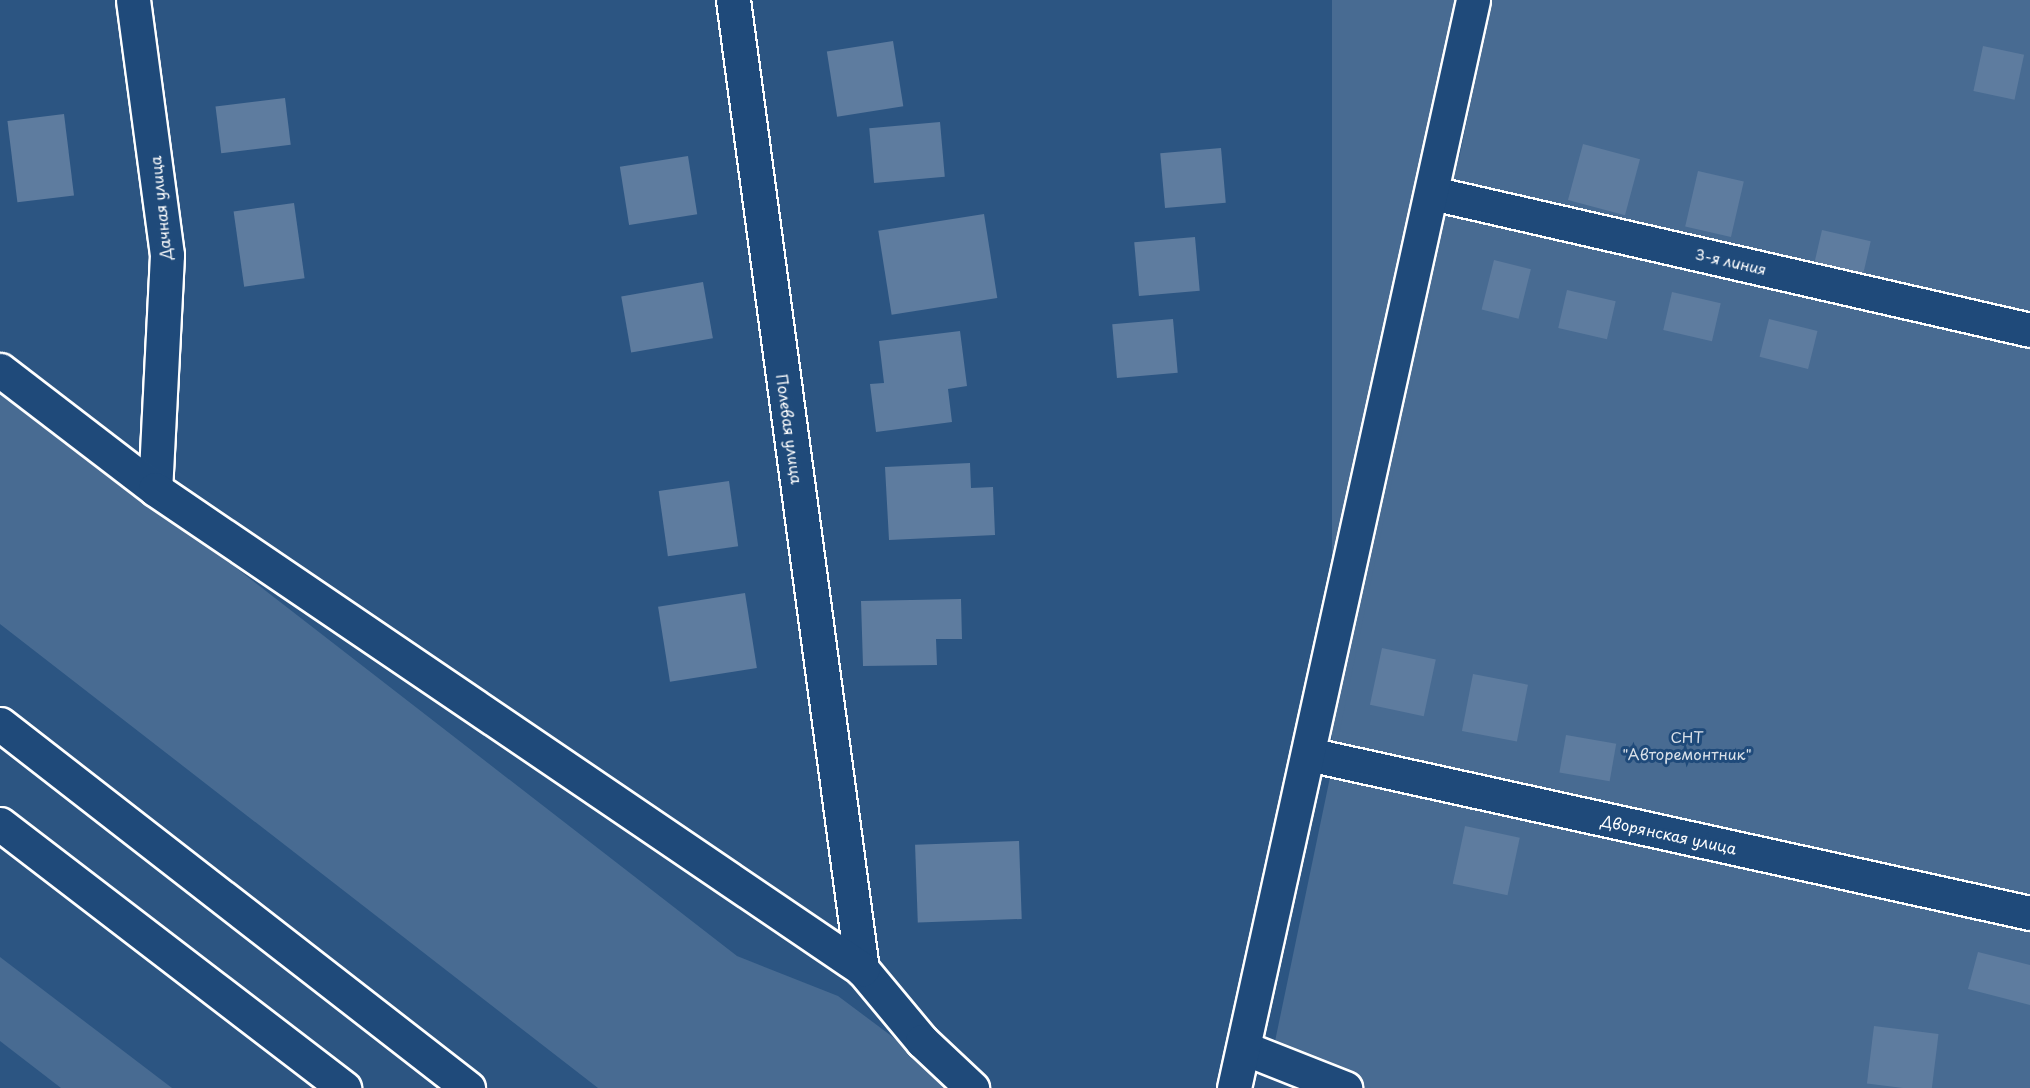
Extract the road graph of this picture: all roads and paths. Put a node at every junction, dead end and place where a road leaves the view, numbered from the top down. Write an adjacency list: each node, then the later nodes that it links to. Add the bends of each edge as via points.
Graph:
1 (133, 0): 7 (main road, Дачная улица, via 167,255)
2 (733, 0): 12 (main road, Полевая улица)
3 (1473, 0): 4 (main road)
4 (1432, 193): 5 (main road, 3-я линия); 9 (main road)
5 (2030, 330)
6 (0, 370): 7 (main road)
7 (155, 489): 12 (main road)
8 (0, 724): 15 (main road)
9 (1308, 754): 11 (main road, Дворянская улица); 13 (main road)
10 (0, 824): 14 (main road)
11 (2030, 913)
12 (862, 969): 16 (main road, via 922,1041)
13 (1244, 1048): 17 (main road); 18 (main road)
14 (344, 1088)
15 (468, 1088)
16 (972, 1088)
17 (1234, 1088)
18 (1345, 1088)

